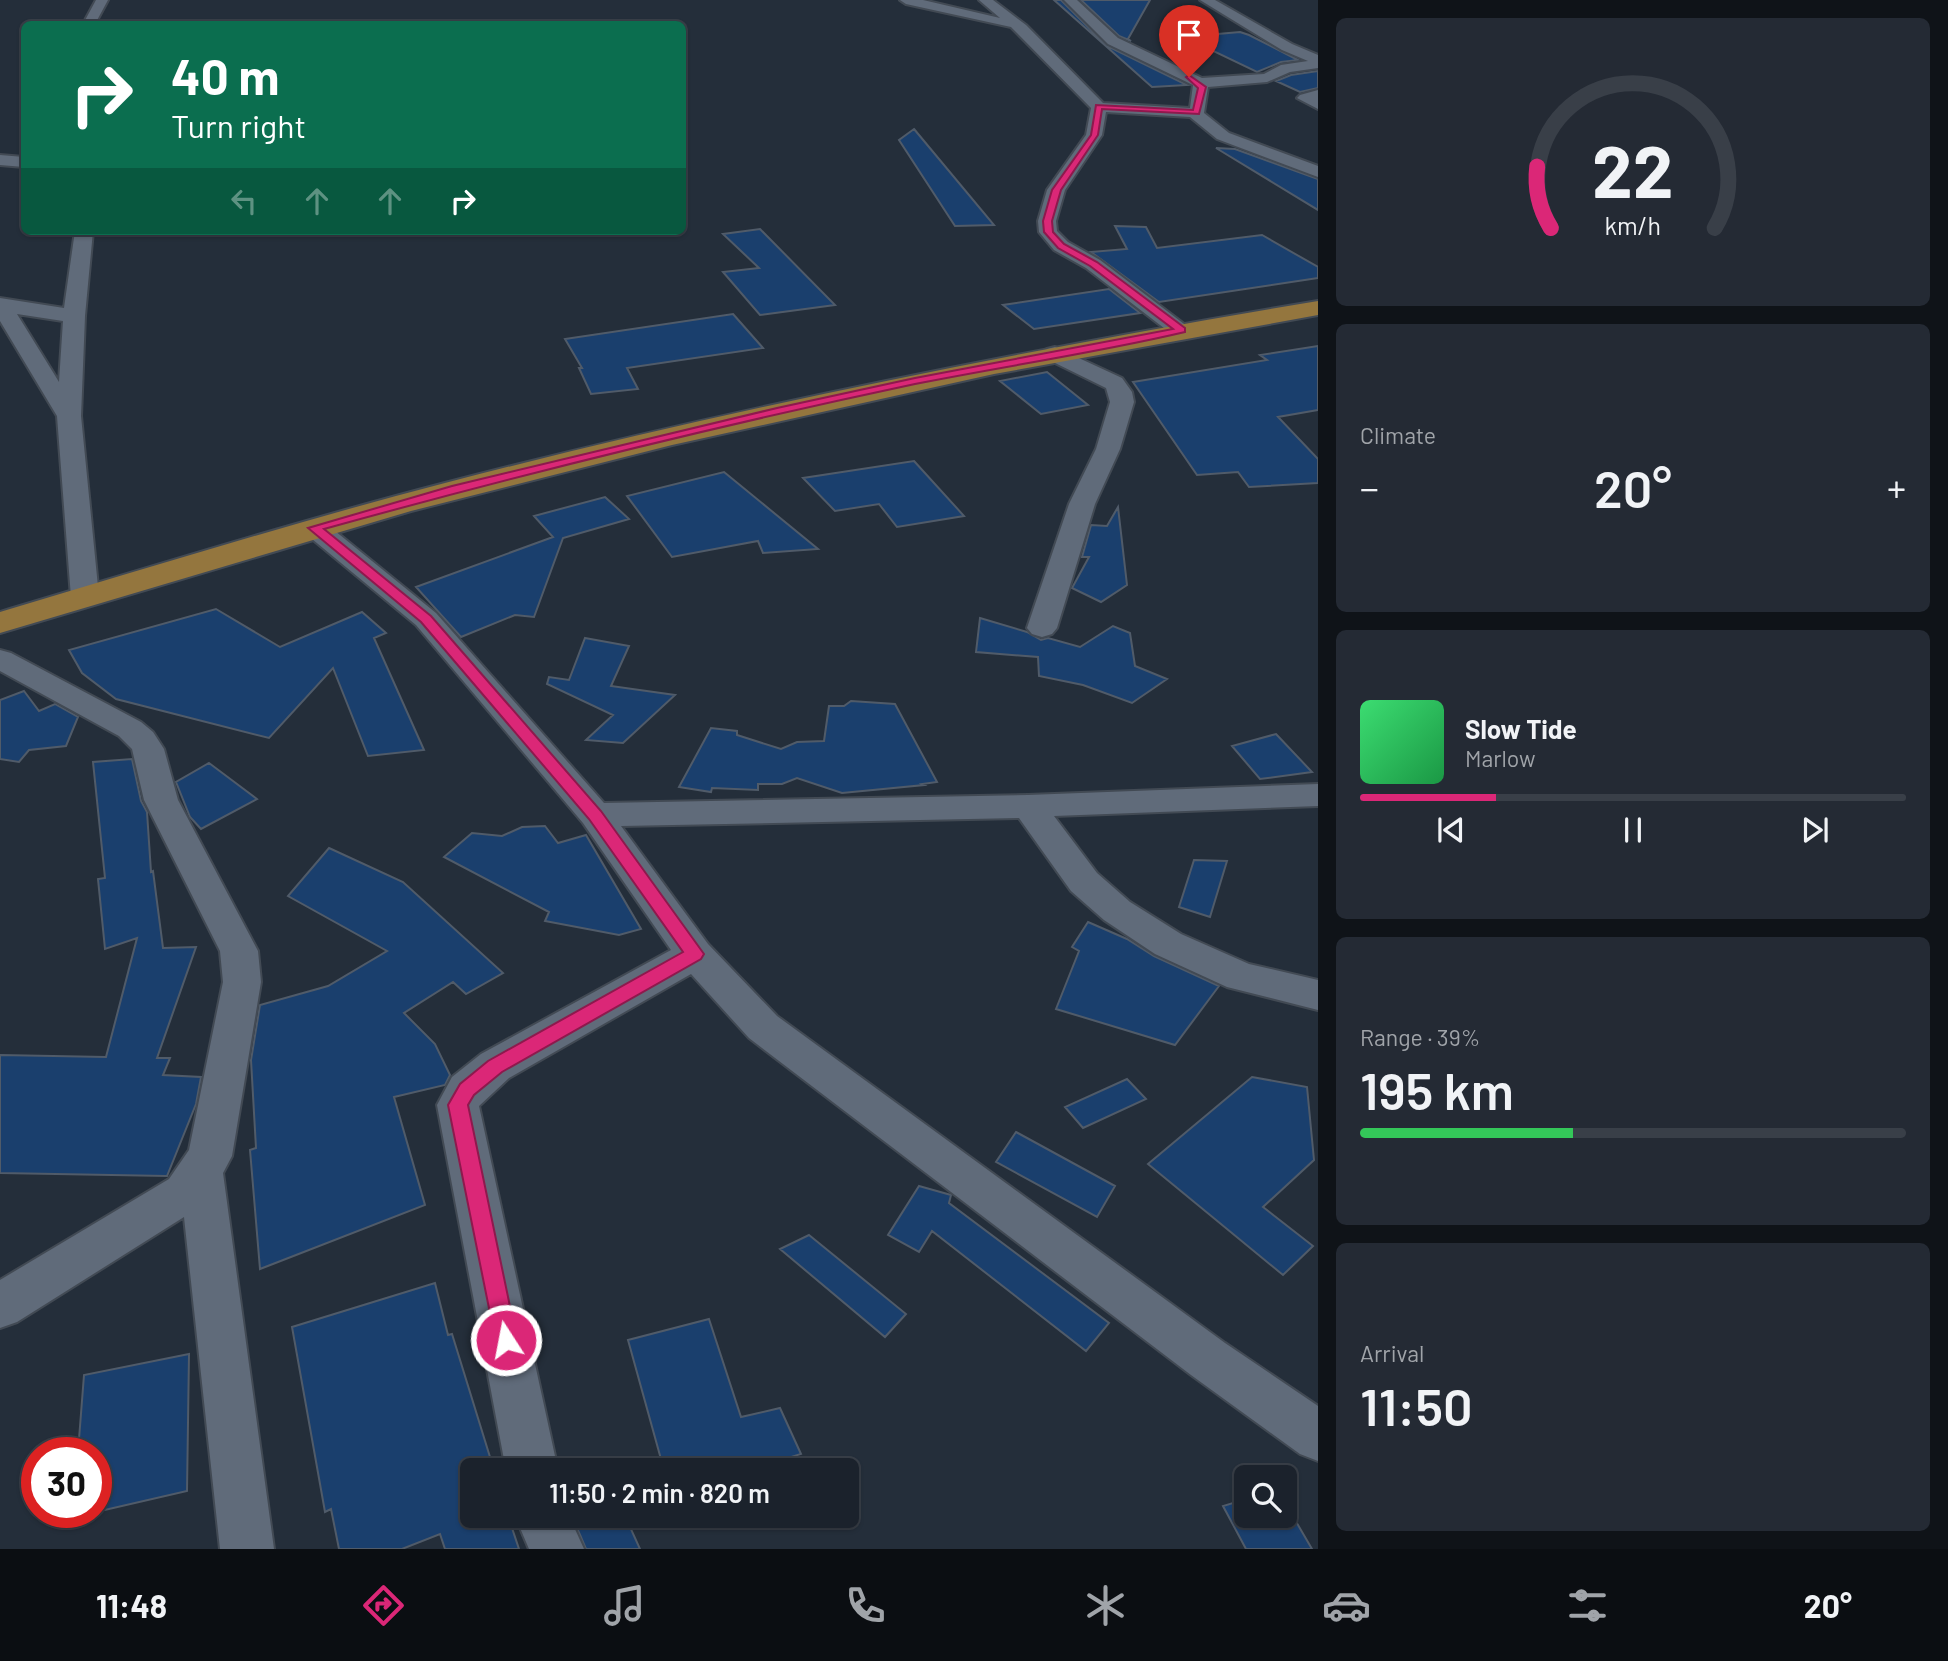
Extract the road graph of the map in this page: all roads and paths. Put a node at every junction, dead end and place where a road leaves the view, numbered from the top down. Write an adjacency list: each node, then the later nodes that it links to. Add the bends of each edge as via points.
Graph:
1 (102, 0): 6 (street)
2 (906, 0): 7 (street)
3 (985, 0): 7 (street)
4 (1070, 0): 9 (street, via 1113,41)
5 (1206, 0): 8 (street)
6 (91, 21)
7 (1021, 28): 12 (street)
8 (1318, 62): 9 (street, via 1286,68 1267,78)
9 (1199, 83): 13 (street, via 1202,94)
10 (1318, 95): 11 (street, via 1305,98)
11 (1318, 104)
12 (1099, 107): 13 (street); 21 (street, via 1094,135 1056,190 1048,232 1061,246 1093,264)
13 (1196, 113): 16 (street, via 1223,136)
14 (0, 160): 15 (street)
15 (21, 162)
16 (1318, 172)
17 (84, 235): 20 (street)
18 (1, 305): 20 (street); 23 (street)
19 (1318, 308): 21 (highway)
20 (74, 316): 23 (street)
21 (1181, 330): 22 (highway)
22 (1055, 354): 24 (highway, via 639,443); 27 (street, via 1114,383 1122,402 1108,449 1082,504)
23 (69, 416): 25 (street)
24 (315, 528): 25 (highway); 31 (street, via 426,619)
25 (85, 597): 26 (highway)
26 (0, 623)
27 (1042, 628)
28 (0, 659): 34 (street, via 142,739 161,800 239,951 242,982 210,1156)
29 (1318, 796): 30 (street)
30 (1028, 806): 31 (street); 33 (street, via 1084,882 1117,911 1168,944 1241,977)
31 (595, 815): 32 (street)
32 (695, 954): 36 (street, via 763,1027); 37 (street, via 495,1066 467,1089 458,1105)
33 (1318, 995)
34 (201, 1174): 35 (street, via 185,1193); 39 (street)
35 (0, 1306)
36 (1318, 1436)
37 (530, 1458)
38 (547, 1528): 40 (street)
39 (247, 1549)
40 (557, 1549)

